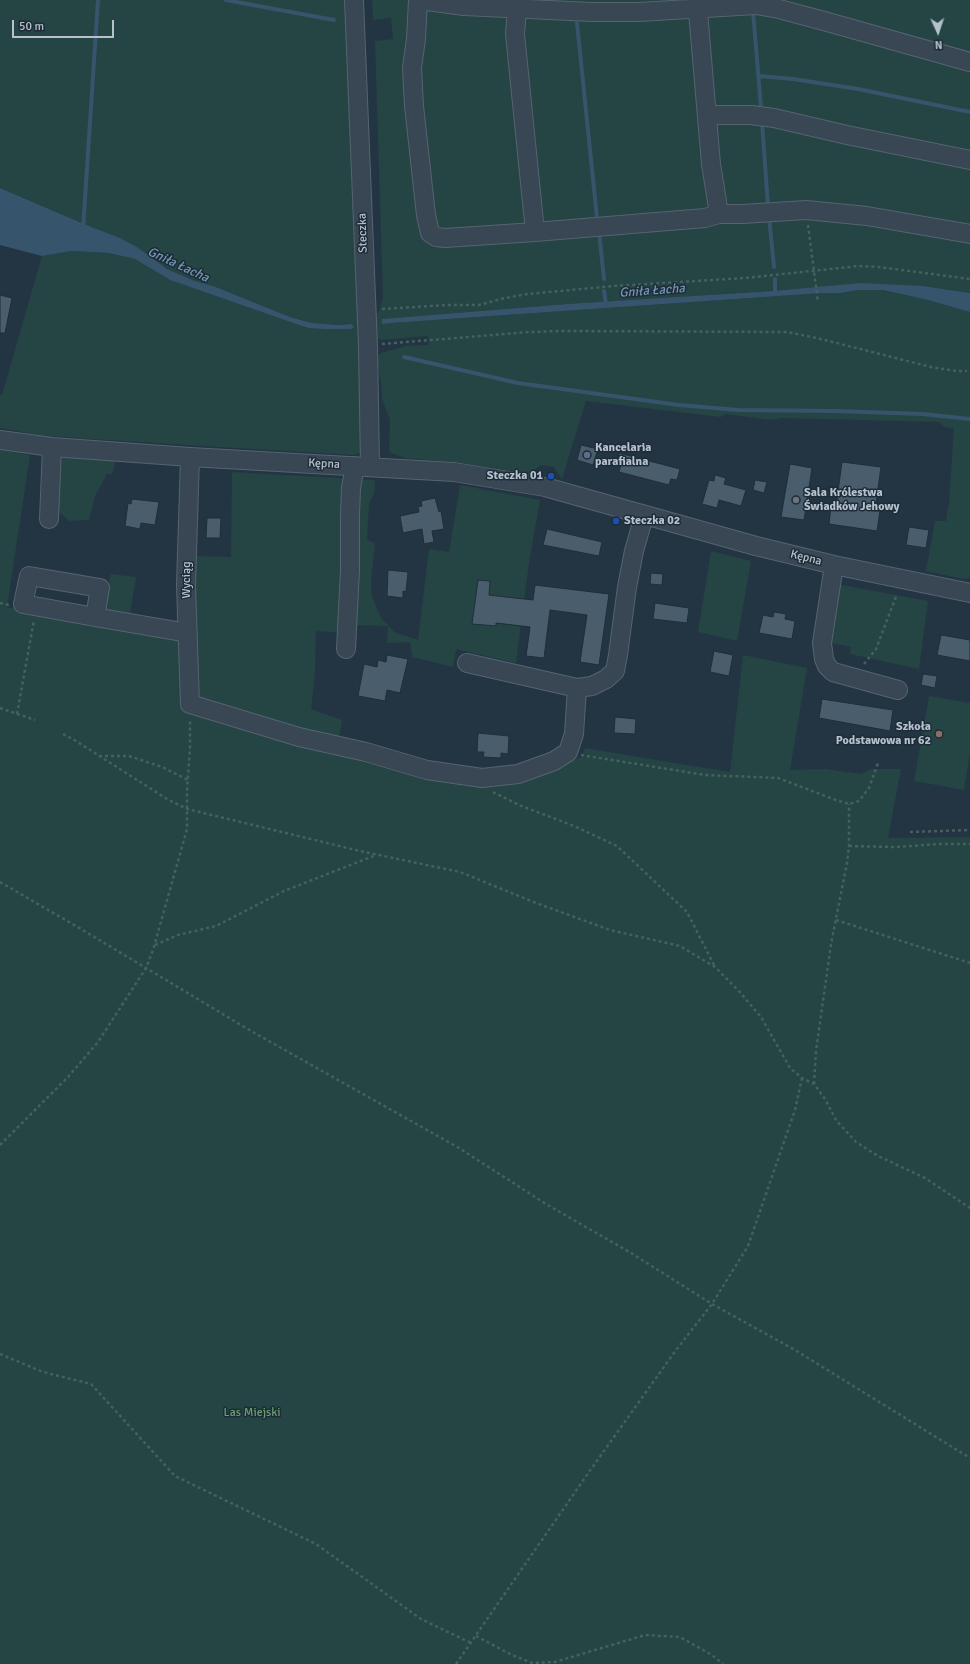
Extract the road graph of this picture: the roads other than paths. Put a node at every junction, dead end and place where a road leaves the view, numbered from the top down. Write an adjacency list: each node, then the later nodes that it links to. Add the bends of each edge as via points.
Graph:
1 (354, 0): 14 (street, Steczka, via 368,346)
2 (419, 0): 3 (street, via 464,6); 9 (street, via 412,68 414,106 430,233 445,238)
3 (516, 4): 4 (street, via 592,12 639,12); 9 (street, via 515,34)
4 (697, 5): 5 (street, via 748,5 779,9); 6 (street)
5 (970, 62)
6 (707, 115): 7 (street, via 774,118); 8 (street)
7 (970, 160)
8 (719, 214): 9 (street, via 705,218); 10 (street, via 806,210 867,216)
9 (535, 232)
10 (970, 234)
11 (0, 440): 12 (street, Kępna)
12 (52, 447): 13 (street, Kępna); 16 (street)
13 (190, 457): 14 (street, Kępna); 20 (street, Wyciąg, via 186,585)
14 (362, 466): 15 (street, Kępna, via 454,472 545,487); 21 (street, Steczka, via 352,488)
15 (644, 516): 17 (street, Kępna); 23 (street, via 634,550 614,671 606,679 592,686)
16 (49, 519)
17 (834, 565): 18 (street, Kępna); 24 (street, via 822,644 827,666 833,672)
18 (970, 593)
19 (95, 617): 20 (street)
20 (188, 633): 23 (street, Wyciąg, via 190,704 299,737 366,752 427,770 482,778 518,774 554,761 568,752 574,734)
21 (346, 649)
22 (467, 663): 23 (street)
23 (577, 688)
24 (898, 690)

